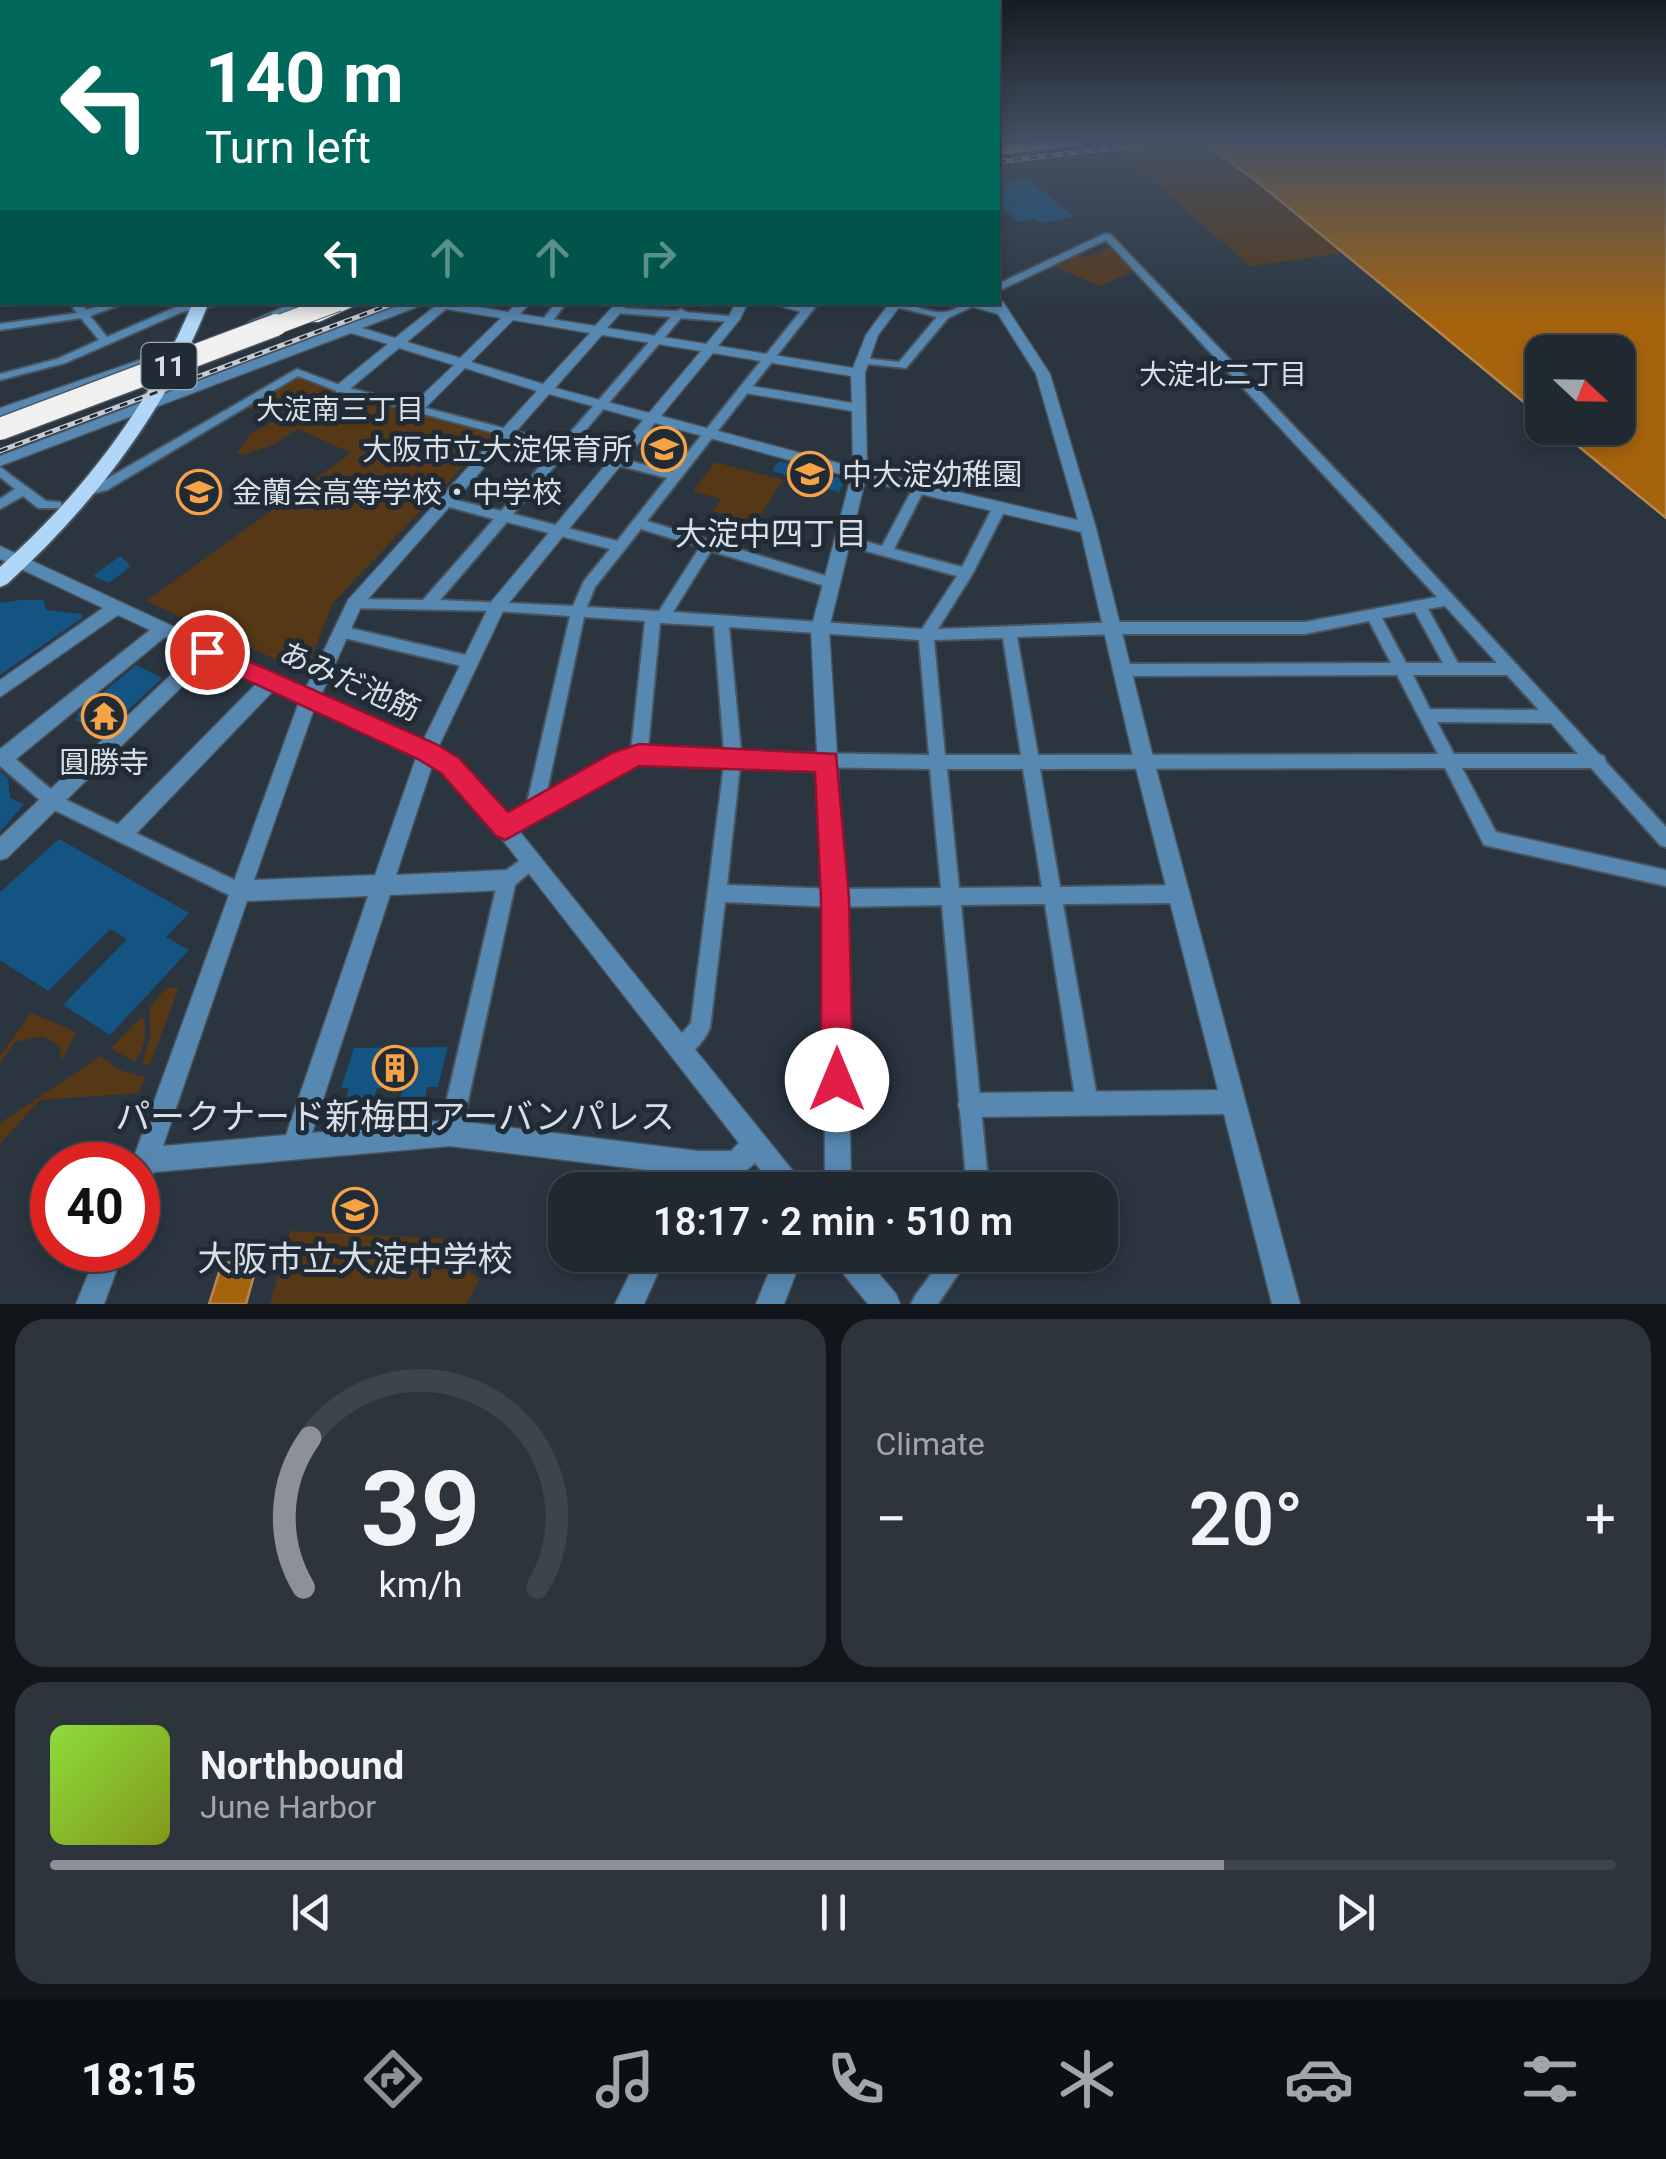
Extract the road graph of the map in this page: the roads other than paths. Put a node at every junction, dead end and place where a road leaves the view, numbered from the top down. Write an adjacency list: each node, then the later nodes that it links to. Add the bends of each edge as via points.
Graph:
1 (1000, 287): 76 (street, via 1107,236)
2 (76, 305): 21 (street)
3 (114, 305): 21 (street)
4 (195, 305): 32 (street); 35 (main road, via 190,338)
5 (298, 305): 28 (street)
6 (313, 305): 48 (highway, 11, bridge)
7 (329, 305): 48 (highway, 11, bridge)
8 (346, 305): 26 (highway, 11, bridge)
9 (411, 305): 29 (street)
10 (444, 305): 22 (street); 33 (street)
11 (521, 305): 22 (street)
12 (560, 305): 25 (street)
13 (740, 305): 24 (street)
14 (894, 305): 38 (street, via 872,335)
15 (903, 305): 23 (street)
16 (964, 305): 23 (street)
17 (621, 306): 20 (street); 30 (street)
18 (811, 306): 36 (street)
19 (1000, 307): 66 (street, via 1043,374)
20 (681, 312): 24 (street); 31 (street)
21 (82, 315): 27 (street); 32 (street)
22 (508, 316): 25 (street); 37 (street)
23 (944, 316): 38 (street, via 902,366)
24 (734, 318): 34 (street)
25 (546, 322): 30 (street)
26 (298, 323): 28 (highway); 35 (highway, 11)
27 (0, 327)
28 (237, 328): 35 (street)
29 (352, 328): 33 (street); 44 (street)
30 (599, 330): 31 (street); 41 (street)
31 (658, 340): 34 (street); 43 (street)
32 (104, 341): 39 (street)
33 (398, 343): 37 (street); 40 (street)
34 (706, 347): 36 (street); 47 (street)
35 (177, 357): 44 (main road); 48 (street)
36 (770, 358): 38 (street); 42 (street)
37 (461, 363): 41 (street); 45 (street)
38 (860, 367): 46 (street)
39 (0, 377)
40 (340, 388): 45 (street); 59 (street, via 297,372 102,487)
41 (544, 389): 43 (street); 49 (street)
42 (745, 389): 46 (street); 50 (street)
43 (601, 404): 47 (street); 51 (street)
44 (144, 407): 52 (street); 59 (main road); 62 (main road, via 121,424)
45 (417, 408): 49 (street)
46 (859, 408): 55 (street)
47 (654, 417): 50 (street); 53 (street)
48 (0, 420)
49 (506, 431): 51 (street); 60 (street)
50 (711, 432): 55 (street); 56 (street)
51 (563, 447): 53 (street); 64 (street)
52 (0, 461)
53 (618, 462): 56 (street); 67 (street)
54 (0, 471): 57 (street)
55 (860, 472): 58 (street); 68 (street)
56 (674, 476): 65 (street)
57 (23, 490): 61 (street); 62 (street, via 43,505)
58 (918, 490): 63 (street); 71 (street)
59 (82, 492): 72 (main road)
60 (443, 502): 64 (street); 77 (street)
61 (0, 505)
62 (55, 505): 72 (main road)
63 (1000, 506): 66 (street); 73 (street)
64 (502, 516): 67 (street); 78 (street)
65 (636, 524): 69 (street); 70 (street)
66 (1088, 528): 86 (street)
67 (560, 531): 70 (street); 79 (street)
68 (842, 540): 71 (street); 75 (street)
69 (708, 545): 75 (street); 84 (street)
70 (619, 546): 82 (street, via 588,585)
71 (886, 551): 73 (street)
72 (8, 559): 74 (main road); 81 (street, あみだ池筋)
73 (966, 573): 91 (street)
74 (0, 579)
75 (832, 583): 87 (street)
76 (1448, 600): 80 (street); 96 (street)
77 (354, 604): 78 (street); 89 (street)
78 (428, 606): 79 (street)
79 (497, 606): 82 (street); 93 (street)
80 (1418, 606): 83 (street); 95 (street)
81 (116, 608): 88 (street, あみだ池筋); 99 (street)
82 (578, 612): 84 (street); 114 (street)
83 (1374, 614): 86 (street, via 1305,628); 94 (street)
84 (657, 618): 85 (street); 104 (street)
85 (722, 622): 87 (street); 106 (street)
86 (1113, 628): 90 (street); 97 (street)
87 (820, 629): 91 (street); 111 (street)
88 (162, 630): 92 (street, あみだ池筋); 105 (street)
89 (341, 632): 93 (street); 100 (street)
90 (1009, 632): 91 (street); 108 (street)
91 (926, 635): 107 (street)
92 (207, 652): 98 (street, あみだ池筋); 113 (street)
93 (470, 662): 103 (street)
94 (1404, 669): 95 (street); 97 (street); 101 (street)
95 (1454, 669): 96 (street)
96 (1512, 669): 102 (street)
97 (1124, 670): 109 (street)
98 (271, 681): 100 (street, あみだ池筋); 116 (street)
99 (0, 690)
100 (308, 698): 103 (street, あみだ池筋); 123 (street)
101 (1427, 715): 102 (street); 112 (street)
102 (1557, 717): 110 (street)
103 (427, 752): 115 (street, あみだ池筋, via 450,765); 122 (street)
104 (639, 755): 106 (street); 114 (street)
105 (2, 757): 113 (street)
106 (733, 759): 111 (street); 124 (street)
107 (936, 760): 108 (street); 111 (street); 128 (street)
108 (1031, 761): 109 (street); 126 (street)
109 (1144, 761): 112 (street); 125 (street)
110 (1598, 761): 112 (street); 117 (street)
111 (827, 762): 127 (street)
112 (1451, 762): 120 (street, via 1490,840)
113 (54, 802): 116 (street); 118 (street)
114 (534, 811): 115 (street)
115 (505, 828): 119 (street, あみだ池筋)
116 (123, 833): 123 (street)
117 (1666, 840)
118 (0, 851)
119 (530, 861): 121 (street); 129 (street, あみだ池筋)
120 (1666, 878)
121 (507, 880): 122 (street); 133 (street)
122 (380, 886): 123 (street); 136 (street)
123 (239, 891): 134 (street)
124 (718, 893): 127 (street); 129 (street, via 700,1028)
125 (1179, 894): 126 (street); 131 (street)
126 (1052, 897): 128 (street); 130 (street)
127 (835, 898): 128 (street); 141 (street)
128 (953, 898): 132 (street)
129 (680, 1050): 135 (street, あみだ池筋)
130 (1087, 1102): 131 (street); 132 (street)
131 (1232, 1102): 153 (street)
132 (970, 1106): 142 (street)
133 (450, 1132): 136 (street); 137 (street)
134 (152, 1142)
135 (755, 1144): 137 (street, via 736,1164); 140 (street, あみだ池筋)
136 (294, 1146): 138 (street)
137 (698, 1164): 139 (street)
138 (160, 1168)
139 (694, 1172)
140 (778, 1172)
141 (838, 1172)
142 (976, 1172)
143 (102, 1272): 148 (street)
144 (645, 1272): 149 (street)
145 (783, 1272): 150 (street)
146 (860, 1272): 151 (street)
147 (947, 1272): 152 (street)
148 (90, 1304)
149 (629, 1304)
150 (770, 1304)
151 (886, 1304)
152 (923, 1304)
153 (1286, 1304)

